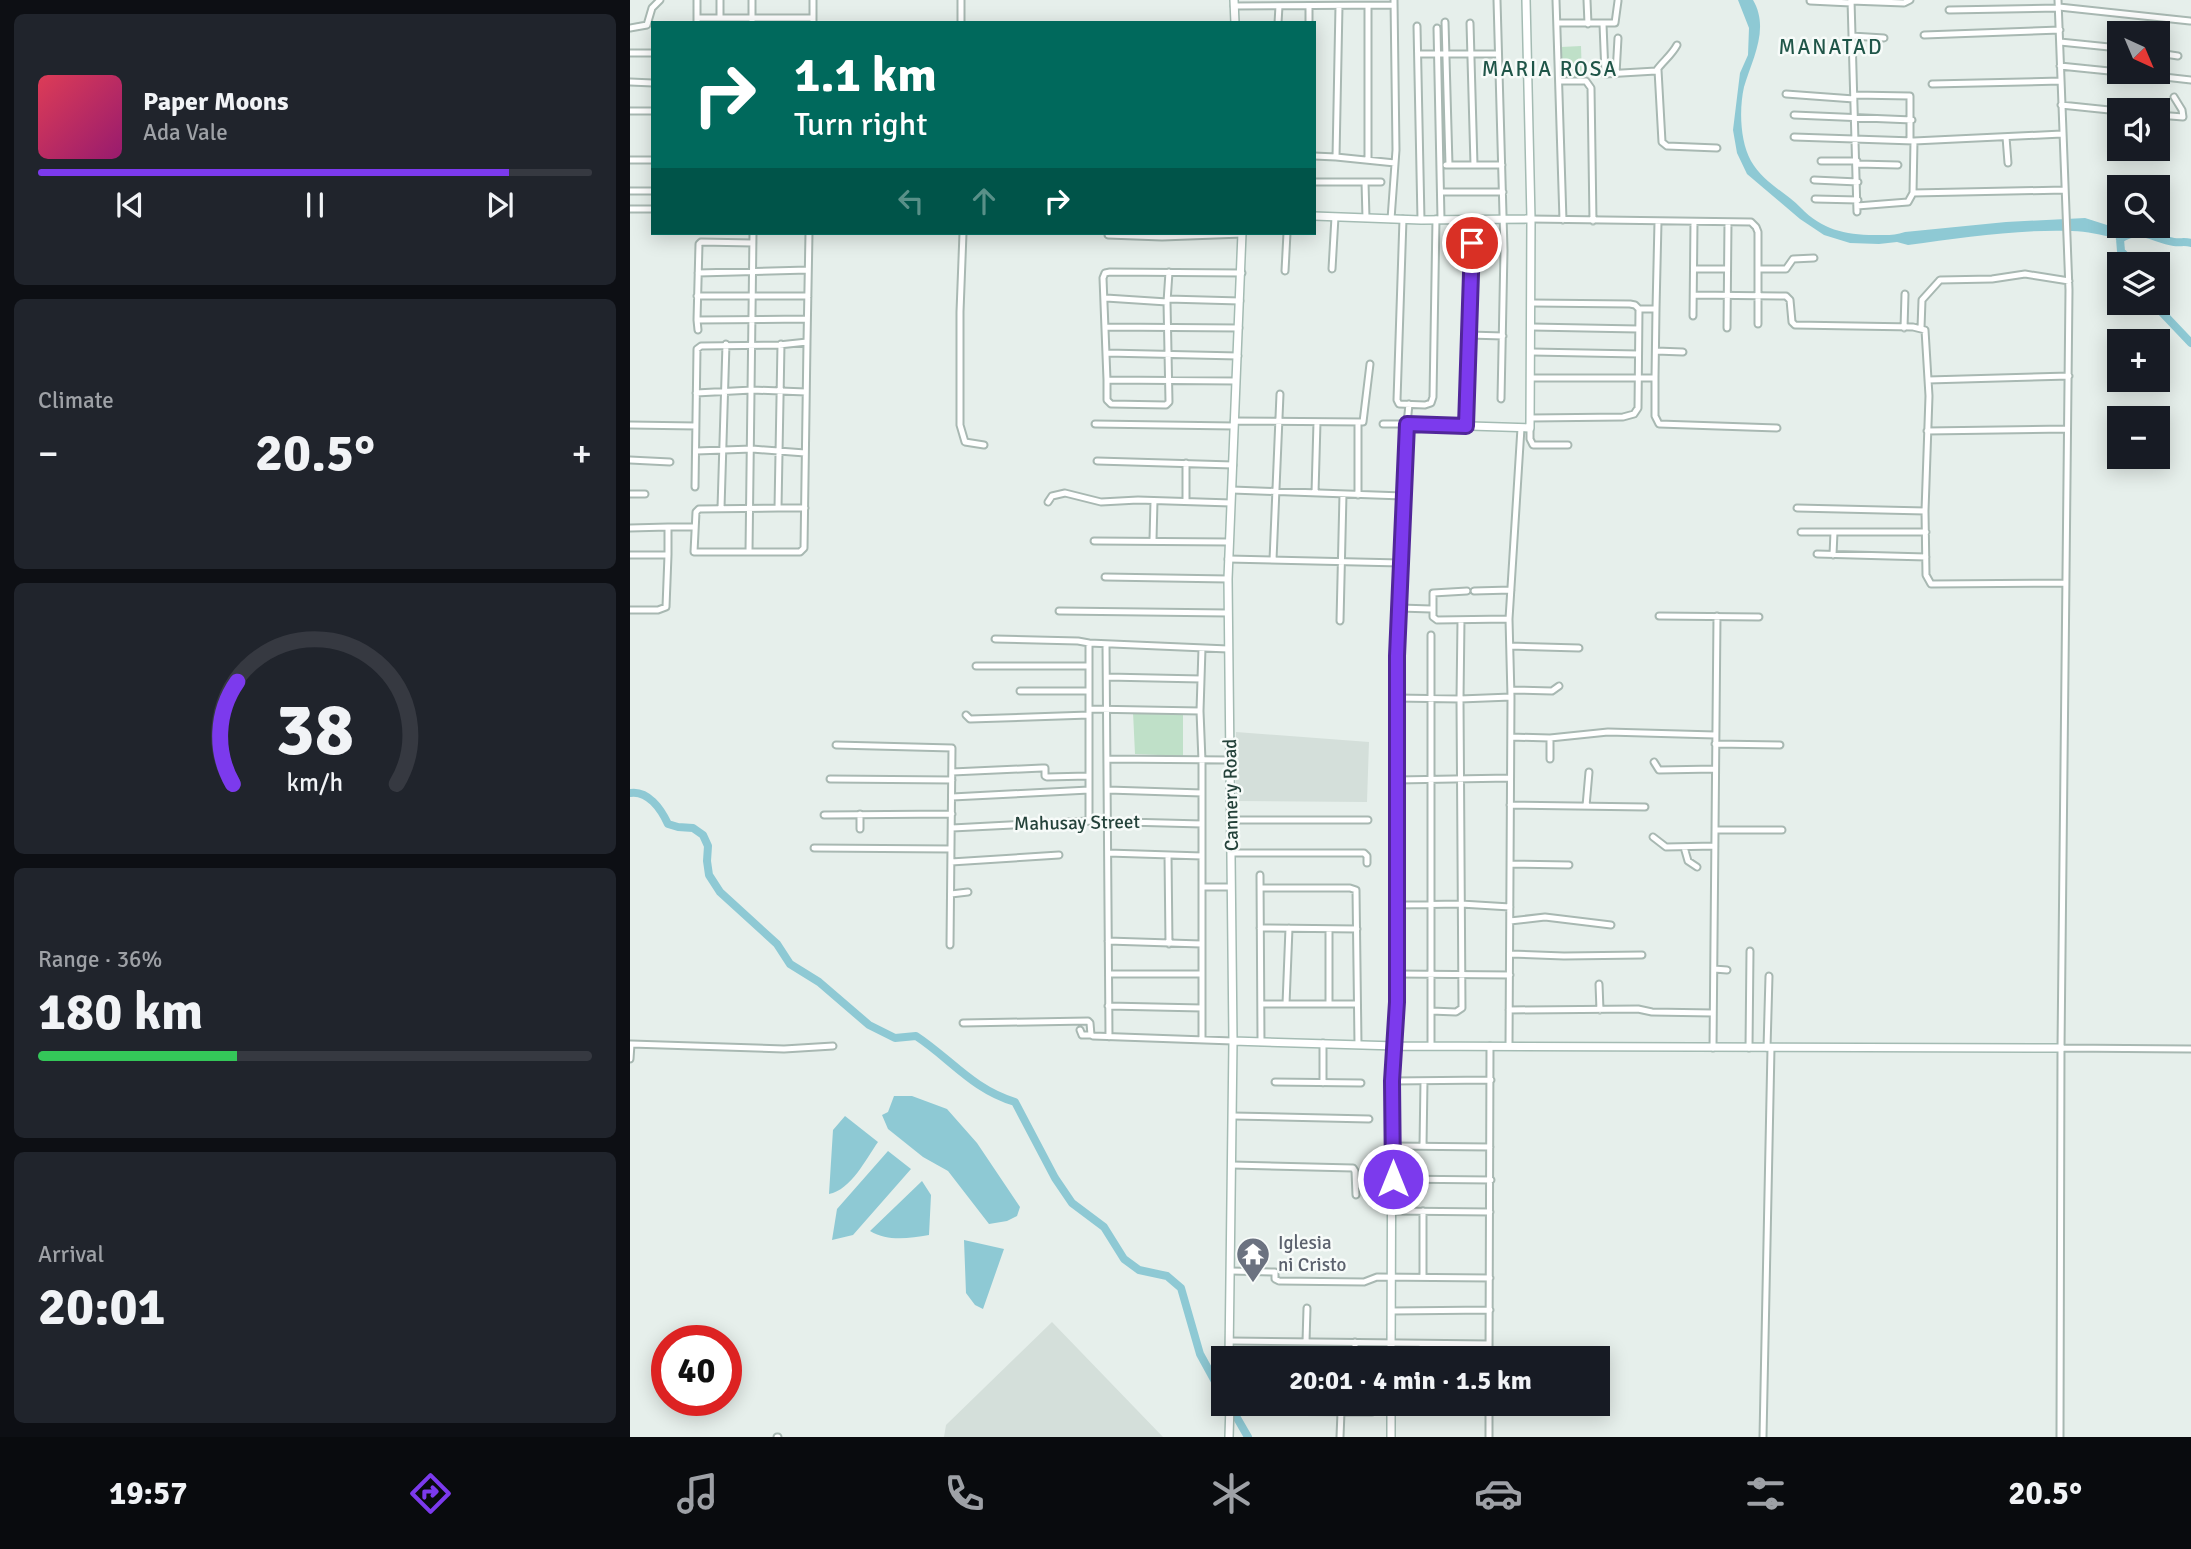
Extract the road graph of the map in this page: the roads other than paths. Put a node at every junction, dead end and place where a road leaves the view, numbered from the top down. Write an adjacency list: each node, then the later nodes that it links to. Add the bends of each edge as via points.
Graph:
1 (660, 0): 38 (street, via 652,8)
2 (697, 0): 26 (street)
3 (720, 0): 25 (street)
4 (752, 0): 27 (street)
5 (813, 0): 28 (street)
6 (961, 0): 29 (street)
7 (1497, 0): 53 (street)
8 (1527, 0): 123 (street)
9 (1556, 0): 35 (street)
10 (1587, 0): 36 (street)
11 (1910, 0): 14 (street)
12 (1618, 1): 37 (street, via 1617,20)
13 (1810, 1): 14 (street)
14 (1851, 1): 44 (street)
15 (1234, 3): 19 (street); 30 (street)
16 (1299, 3): 19 (street); 21 (street)
17 (1352, 3): 22 (street); 23 (street)
18 (1394, 3): 23 (street); 94 (street)
19 (1277, 4)
20 (2059, 5): 24 (street); 32 (street); 42 (street)
21 (1309, 6): 22 (street); 31 (street)
22 (1339, 6): 88 (street)
23 (1368, 6): 89 (street)
24 (1949, 10)
25 (720, 18): 26 (street); 27 (street)
26 (696, 20)
27 (752, 20): 28 (street)
28 (813, 21)
29 (961, 21)
30 (1234, 21)
31 (1309, 21)
32 (2190, 21)
33 (1445, 22): 57 (street)
34 (1470, 23): 54 (street)
35 (1557, 23): 36 (street); 65 (street)
36 (1588, 24): 37 (street)
37 (1603, 24): 62 (street, via 1603,72)
38 (650, 26): 41 (street)
39 (1417, 26): 52 (street)
40 (1437, 27): 56 (street)
41 (630, 28)
42 (2060, 30): 43 (street); 47 (street)
43 (1924, 35)
44 (1852, 36): 46 (street); 71 (street)
45 (1618, 38): 62 (street)
46 (1884, 38)
47 (2060, 42): 49 (street); 59 (street)
48 (1677, 45): 60 (street)
49 (2107, 47)
50 (630, 53): 51 (street)
51 (651, 53)
52 (1419, 54): 56 (street); 124 (street)
53 (1498, 54): 54 (street); 99 (street)
54 (1471, 55): 57 (street); 98 (street)
55 (2170, 55): 58 (street)
56 (1437, 56): 57 (street); 96 (street)
57 (1445, 56): 97 (street)
58 (2178, 56)
59 (2060, 66): 61 (street); 66 (street)
60 (1658, 70): 62 (street); 86 (street, via 1662,142)
61 (2107, 71)
62 (1616, 74)
63 (2170, 78): 64 (street)
64 (2191, 80)
65 (1559, 81): 126 (street); 127 (street, via 1586,81 1591,88)
66 (2061, 81): 69 (street); 73 (street)
67 (630, 82): 68 (street)
68 (651, 83)
69 (1932, 83)
70 (1786, 94): 71 (street)
71 (1854, 97): 79 (street); 80 (street, via 1910,96)
72 (2174, 97): 78 (street, via 2183,117)
73 (2061, 105): 74 (street); 81 (street)
74 (2107, 109)
75 (630, 111): 76 (street)
76 (651, 111)
77 (1794, 115): 79 (street)
78 (2170, 116)
79 (1855, 117): 80 (street); 84 (street)
80 (1912, 120): 85 (street)
81 (2062, 134): 83 (street); 106 (street)
82 (1794, 136): 84 (street)
83 (2006, 137): 85 (street); 95 (street)
84 (1856, 139): 85 (street); 93 (street)
85 (1912, 141): 111 (street)
86 (1717, 148)
87 (1316, 156): 88 (street)
88 (1336, 157): 89 (street)
89 (1368, 159): 94 (street)
90 (630, 160): 91 (street)
91 (651, 160)
92 (1821, 161): 93 (street)
93 (1857, 162): 100 (street); 105 (street)
94 (1395, 163): 119 (street)
95 (2008, 163)
96 (1441, 165): 97 (street); 109 (street)
97 (1449, 165): 98 (street)
98 (1474, 165): 99 (street)
99 (1502, 165): 110 (street)
100 (1898, 165)
101 (1815, 180): 105 (street)
102 (1316, 181): 103 (street)
103 (1365, 182): 104 (street); 118 (street)
104 (1381, 182)
105 (1858, 182): 113 (street)
106 (2065, 190): 111 (street); 150 (street)
107 (630, 191): 108 (street)
108 (651, 191)
109 (1442, 192): 110 (street); 121 (street)
110 (1503, 192): 122 (street)
111 (1913, 193): 113 (street, via 1908,202)
112 (1815, 199): 113 (street)
113 (1857, 206)
114 (630, 209): 115 (street)
115 (651, 209)
116 (1316, 216): 117 (street)
117 (1335, 217): 118 (street); 141 (street)
118 (1366, 218): 119 (street)
119 (1391, 219): 120 (street)
120 (1403, 219): 124 (street); 207 (street, via 1397,400)
121 (1439, 219): 124 (street); 125 (street); 207 (street, via 1433,397 1429,404)
122 (1503, 219): 123 (street); 125 (street); 179 (street)
123 (1531, 219): 126 (street); 161 (street)
124 (1421, 220)
125 (1472, 220): 178 (street)
126 (1563, 220): 127 (street)
127 (1593, 221): 128 (street)
128 (1658, 222): 129 (street); 163 (street)
129 (1694, 222): 130 (street); 142 (street)
130 (1728, 222): 140 (street, via 1745,221 1756,227); 143 (street)
131 (753, 235): 138 (street)
132 (809, 235): 144 (street)
133 (963, 235): 224 (street, via 960,425 965,442)
134 (1126, 235): 135 (street)
135 (1215, 235)
136 (1242, 235): 149 (street, Cannery Road)
137 (1287, 235): 145 (street)
138 (753, 243): 147 (street, via 701,242); 148 (street)
139 (1814, 258): 140 (street, via 1793,258 1786,270)
140 (1758, 268): 155 (street)
141 (1332, 269)
142 (1694, 269): 143 (street); 153 (street)
143 (1727, 269): 154 (street)
144 (808, 270): 148 (street); 157 (street)
145 (1285, 271)
146 (1169, 272): 149 (street); 158 (street, via 1107,272); 159 (street)
147 (698, 273): 148 (street); 156 (street)
148 (753, 273): 152 (street)
149 (1241, 273): 160 (street, Cannery Road)
150 (2069, 281): 175 (street, via 2025,274 1940,280 1922,300); 192 (street)
151 (1905, 294): 174 (street)
152 (752, 295): 156 (street); 157 (street); 167 (street)
153 (1694, 295): 154 (street); 164 (street)
154 (1727, 295): 155 (street); 173 (street)
155 (1758, 295): 168 (street); 174 (street, via 1788,297 1795,325)
156 (697, 296): 166 (street)
157 (808, 296): 165 (street)
158 (1106, 298): 159 (street); 169 (street)
159 (1168, 301): 160 (street); 170 (street)
160 (1240, 301): 172 (street, Cannery Road)
161 (1532, 303): 162 (street, via 1630,304); 171 (street)
162 (1639, 309): 163 (street); 176 (street)
163 (1656, 309): 184 (street)
164 (1693, 316)
165 (807, 319): 167 (street); 180 (street)
166 (697, 320): 167 (street); 177 (street)
167 (752, 320): 183 (street)
168 (1758, 324)
169 (1107, 327): 170 (street); 187 (street)
170 (1168, 327): 172 (street); 188 (street)
171 (1532, 327): 176 (street); 185 (street)
172 (1239, 328): 190 (street, Cannery Road)
173 (1727, 328)
174 (1904, 328): 175 (street)
175 (1922, 328): 198 (street)
176 (1638, 329): 189 (street)
177 (698, 330)
178 (1469, 335): 179 (street); 218 (street)
179 (1503, 336): 206 (street)
180 (807, 342): 182 (street); 202 (street)
181 (726, 344): 183 (street); 203 (street, via 697,349); 204 (street)
182 (781, 344): 183 (street); 201 (street)
183 (752, 345): 200 (street)
184 (1656, 351): 186 (street); 195 (street)
185 (1532, 352): 189 (street); 193 (street)
186 (1683, 352)
187 (1107, 353): 188 (street); 196 (street)
188 (1168, 354): 190 (street); 197 (street)
189 (1638, 354): 194 (street)
190 (1238, 356): 199 (street, Cannery Road)
191 (1370, 364): 211 (street, via 1365,420)
192 (2069, 376): 198 (street); 222 (street)
193 (1531, 377): 194 (street); 208 (street)
194 (1638, 378): 195 (street); 208 (street, via 1638,408 1623,418)
195 (1655, 378): 221 (street, via 1659,424)
196 (1107, 380): 197 (street); 197 (street, via 1111,404 1166,405)
197 (1168, 380): 199 (street)
198 (1928, 380): 223 (street)
199 (1236, 382): 213 (street, Cannery Road)
200 (752, 390): 201 (street); 204 (street); 226 (street)
201 (780, 391): 202 (street); 228 (street)
202 (806, 392): 230 (street)
203 (696, 393): 204 (street); 217 (street)
204 (724, 393): 227 (street)
205 (1280, 394): 209 (street)
206 (1501, 399)
207 (1409, 404): 215 (street)
208 (1531, 418): 220 (street)
209 (1279, 421): 210 (street); 213 (street); 238 (street)
210 (1317, 422): 211 (street); 239 (street)
211 (1359, 423): 243 (street)
212 (1095, 424): 213 (street)
213 (1234, 424): 235 (street, Cannery Road)
214 (1383, 424): 215 (street)
215 (1407, 424): 218 (street); 244 (street)
216 (630, 425): 217 (street)
217 (696, 426): 229 (street)
218 (1466, 426): 219 (street)
219 (1521, 428): 220 (street); 279 (street)
220 (1530, 428): 225 (street, via 1533,445)
221 (1777, 428)
222 (2067, 429): 223 (street); 278 (street)
223 (1927, 431): 254 (street)
224 (984, 445)
225 (1568, 445)
226 (751, 449): 227 (street); 228 (street); 250 (street)
227 (723, 450): 229 (street); 249 (street)
228 (778, 450): 230 (street); 251 (street)
229 (696, 451): 236 (street)
230 (805, 453): 252 (street)
231 (630, 460): 233 (street)
232 (1097, 461): 234 (street)
233 (670, 462)
234 (1186, 463): 235 (street); 246 (street)
235 (1233, 465): 237 (street, Cannery Road)
236 (695, 487)
237 (1232, 490): 238 (street); 248 (street, Cannery Road)
238 (1276, 492): 239 (street); 272 (street)
239 (1315, 493): 242 (street)
240 (630, 494): 241 (street)
241 (645, 494)
242 (1343, 494): 243 (street); 274 (street)
243 (1358, 495): 244 (street)
244 (1404, 496): 275 (street)
245 (1154, 501): 246 (street); 247 (street, via 1101,502 1065,493); 261 (street)
246 (1186, 501): 248 (street)
247 (1048, 502)
248 (1231, 503): 263 (street, Cannery Road)
249 (722, 508): 250 (street); 256 (street, via 698,510)
250 (750, 508): 251 (street); 265 (street)
251 (778, 508): 252 (street)
252 (805, 508): 265 (street, via 800,552)
253 (1797, 508): 254 (street)
254 (1925, 511): 260 (street)
255 (668, 527): 256 (street); 257 (street); 268 (street)
256 (694, 527): 264 (street)
257 (630, 528)
258 (1801, 532): 259 (street)
259 (1833, 532): 260 (street); 269 (street)
260 (1926, 532): 270 (street)
261 (1153, 540): 262 (street); 263 (street)
262 (1094, 541)
263 (1229, 542): 271 (street, Cannery Road)
264 (694, 552): 265 (street); 273 (street)
265 (749, 552)
266 (1817, 554): 269 (street)
267 (630, 555): 268 (street)
268 (668, 555): 284 (street, via 666,607)
269 (1833, 555): 270 (street)
270 (1926, 557): 278 (street, via 1927,579 1938,586)
271 (1228, 559): 272 (street); 277 (street, Cannery Road)
272 (1273, 560): 274 (street)
273 (693, 561)
274 (1340, 562): 275 (street); 292 (street)
275 (1401, 563): 282 (street)
276 (1105, 577): 277 (street)
277 (1228, 579): 286 (street, Cannery Road)
278 (2066, 583): 435 (street)
279 (1511, 590): 280 (street); 290 (street)
280 (1475, 591)
281 (1467, 592): 283 (street, via 1436,592)
282 (1400, 608): 283 (street); 309 (street)
283 (1432, 609): 291 (street, via 1437,620)
284 (630, 610)
285 (1059, 611): 286 (street)
286 (1228, 613): 300 (street, Cannery Road)
287 (1658, 616): 288 (street)
288 (1717, 616): 289 (street); 316 (street)
289 (1759, 617)
290 (1509, 619): 291 (street); 297 (street)
291 (1461, 620): 311 (street)
292 (1340, 621)
293 (1431, 635): 310 (street)
294 (995, 639): 295 (street)
295 (1088, 643): 296 (street); 302 (street)
296 (1106, 644): 298 (street); 303 (street)
297 (1510, 646): 299 (street); 308 (street)
298 (1202, 648): 300 (street); 304 (street)
299 (1579, 648)
300 (1228, 649): 325 (street, Cannery Road)
301 (976, 666): 302 (street)
302 (1089, 666): 307 (street)
303 (1107, 677): 304 (street); 312 (street)
304 (1201, 679): 313 (street)
305 (1559, 686): 308 (street, via 1552,691)
306 (1020, 691): 307 (street)
307 (1089, 691): 314 (street)
308 (1511, 694): 311 (street); 317 (street)
309 (1396, 698): 310 (street); 336 (street)
310 (1431, 698): 311 (street); 337 (street)
311 (1460, 699): 338 (street)
312 (1107, 709): 313 (street); 314 (street); 323 (street)
313 (1200, 710): 326 (street)
314 (1089, 712): 315 (street, via 970,719); 332 (street)
315 (966, 715)
316 (1715, 735): 318 (street, via 1608,732); 319 (street)
317 (1511, 737): 318 (street); 333 (street)
318 (1550, 738): 324 (street)
319 (1715, 744): 321 (street); 329 (street)
320 (836, 745): 330 (street, via 951,747)
321 (1780, 746)
322 (1045, 758): 328 (street)
323 (1107, 759): 326 (street); 340 (street)
324 (1550, 759)
325 (1230, 760): 326 (street); 349 (street, Cannery Road)
326 (1202, 761): 341 (street)
327 (1654, 762): 329 (street, via 1659,770)
328 (1045, 768): 330 (street); 332 (street, via 1047,777)
329 (1715, 769): 356 (street)
330 (952, 772): 335 (street)
331 (1588, 772): 344 (street)
332 (1088, 776): 339 (street)
333 (1510, 778): 338 (street); 343 (street)
334 (830, 779): 335 (street)
335 (952, 780): 342 (street)
336 (1397, 780): 337 (street); 380 (street)
337 (1430, 780): 338 (street); 381 (street)
338 (1461, 780): 379 (street)
339 (1089, 790): 342 (street); 351 (street)
340 (1108, 790): 341 (street); 352 (street)
341 (1202, 793): 353 (street)
342 (952, 797): 348 (street)
343 (1510, 805): 344 (street); 370 (street)
344 (1586, 806): 345 (street)
345 (1645, 807)
346 (824, 814): 347 (street)
347 (860, 814): 348 (street); 355 (street)
348 (952, 814): 354 (street)
349 (1231, 820): 350 (street); 364 (street, Cannery Road)
350 (1368, 820)
351 (1089, 821): 352 (street, Mahusay Street); 354 (street, Mahusay Street)
352 (1108, 821): 353 (street, Mahusay Street); 363 (street)
353 (1202, 824): 367 (street)
354 (952, 828): 362 (street)
355 (860, 829)
356 (1715, 830): 357 (street); 359 (street)
357 (1782, 830)
358 (1653, 837): 360 (street, via 1666,847)
359 (1715, 846): 360 (street); 396 (street)
360 (1685, 847): 372 (street, via 1688,861)
361 (814, 848): 362 (street)
362 (951, 849): 368 (street)
363 (1108, 853): 366 (street); 389 (street)
364 (1231, 853): 369 (street, via 1364,853); 375 (street, Cannery Road)
365 (1059, 855): 368 (street)
366 (1168, 855): 367 (street); 390 (street)
367 (1202, 856): 374 (street)
368 (951, 862): 378 (street)
369 (1367, 863)
370 (1510, 864): 371 (street); 382 (street)
371 (1569, 865)
372 (1697, 867)
373 (1261, 875): 376 (street)
374 (1203, 887): 375 (street); 391 (street)
375 (1231, 887): 422 (street, Cannery Road)
376 (1260, 888): 385 (street); 388 (street, via 1354,888)
377 (968, 892): 378 (street)
378 (951, 894): 392 (street)
379 (1461, 904): 381 (street); 382 (street); 403 (street)
380 (1397, 905): 381 (street); 400 (street)
381 (1430, 905): 402 (street)
382 (1510, 907): 383 (street)
383 (1510, 921): 384 (street, via 1553,917); 394 (street)
384 (1611, 925)
385 (1260, 928): 386 (street); 406 (street)
386 (1289, 928): 387 (street); 407 (street)
387 (1329, 929): 388 (street); 408 (street)
388 (1357, 929): 409 (street)
389 (1108, 941): 390 (street); 398 (street)
390 (1169, 944): 391 (street)
391 (1201, 944): 399 (street)
392 (950, 946)
393 (1750, 951): 433 (street)
394 (1510, 954): 395 (street); 401 (street)
395 (1642, 955)
396 (1714, 969): 397 (street); 415 (street)
397 (1727, 970)
398 (1109, 974): 399 (street); 410 (street)
399 (1202, 974): 411 (street)
400 (1398, 974): 402 (street); 428 (street)
401 (1510, 975): 403 (street); 412 (street)
402 (1430, 976): 403 (street); 414 (street)
403 (1461, 976): 414 (street, via 1461,1009)
404 (1769, 976): 434 (street)
405 (1599, 984): 413 (street)
406 (1261, 1004): 407 (street); 423 (street)
407 (1286, 1004): 408 (street)
408 (1329, 1004): 409 (street)
409 (1357, 1004): 426 (street)
410 (1108, 1006): 411 (street); 420 (street)
411 (1202, 1008): 421 (street)
412 (1509, 1010): 413 (street); 431 (street)
413 (1600, 1010): 415 (street)
414 (1432, 1011): 429 (street)
415 (1713, 1013): 432 (street)
416 (962, 1023): 418 (street, via 1088,1021)
417 (1080, 1030): 418 (street, via 1082,1035)
418 (1091, 1035): 420 (street)
419 (631, 1036): 425 (street)
420 (1109, 1037): 421 (street)
421 (1202, 1040): 422 (street)
422 (1233, 1041): 423 (street); 444 (street, Cannery Road)
423 (1261, 1042): 424 (street)
424 (1323, 1043): 426 (street); 442 (street)
425 (631, 1044): 427 (street); 437 (street)
426 (1358, 1044): 428 (street)
427 (833, 1046)
428 (1396, 1046): 429 (street); 439 (street)
429 (1431, 1046): 430 (street)
430 (1490, 1046): 431 (street); 438 (street)
431 (1509, 1046): 432 (street)
432 (1713, 1048): 433 (street)
433 (1749, 1048): 434 (street)
434 (1769, 1048): 435 (street); 479 (street)
435 (2061, 1048): 436 (street); 480 (street)
436 (2191, 1049)
437 (630, 1059)
438 (1491, 1080): 440 (street); 448 (street)
439 (1392, 1081): 440 (street); 446 (street)
440 (1424, 1081): 447 (street)
441 (1275, 1082): 442 (street)
442 (1323, 1083): 443 (street)
443 (1362, 1083)
444 (1233, 1116): 445 (street); 449 (street, Cannery Road)
445 (1369, 1119)
446 (1392, 1146): 447 (street); 450 (street)
447 (1423, 1146): 448 (street)
448 (1490, 1147): 451 (street)
449 (1232, 1166): 452 (street, via 1353,1168); 456 (street, Cannery Road)
450 (1393, 1179): 451 (street); 453 (street)
451 (1491, 1180): 455 (street)
452 (1356, 1195)
453 (1392, 1211): 454 (street); 457 (street)
454 (1423, 1211): 455 (street); 458 (street)
455 (1490, 1212): 459 (street)
456 (1231, 1271): 457 (street, via 1275,1272 1279,1281 1364,1282); 463 (street, Cannery Road)
457 (1391, 1277): 458 (street); 462 (street)
458 (1423, 1277): 459 (street)
459 (1490, 1278): 461 (street)
460 (1307, 1308): 464 (street)
461 (1490, 1310): 462 (street); 468 (street)
462 (1392, 1311): 466 (street)
463 (1230, 1341): 464 (street); 469 (street, Cannery Road)
464 (1306, 1342): 465 (street)
465 (1355, 1342): 466 (street); 470 (street)
466 (1391, 1343): 467 (street)
467 (1422, 1344): 468 (street)
468 (1489, 1344)
469 (1230, 1346)
470 (1355, 1346)
471 (1230, 1416): 475 (street)
472 (1341, 1416): 476 (street)
473 (1391, 1416): 477 (street)
474 (1489, 1416): 478 (street)
475 (1229, 1437)
476 (1340, 1437)
477 (1391, 1437)
478 (1489, 1437)
479 (1763, 1437)
480 (2060, 1437)

